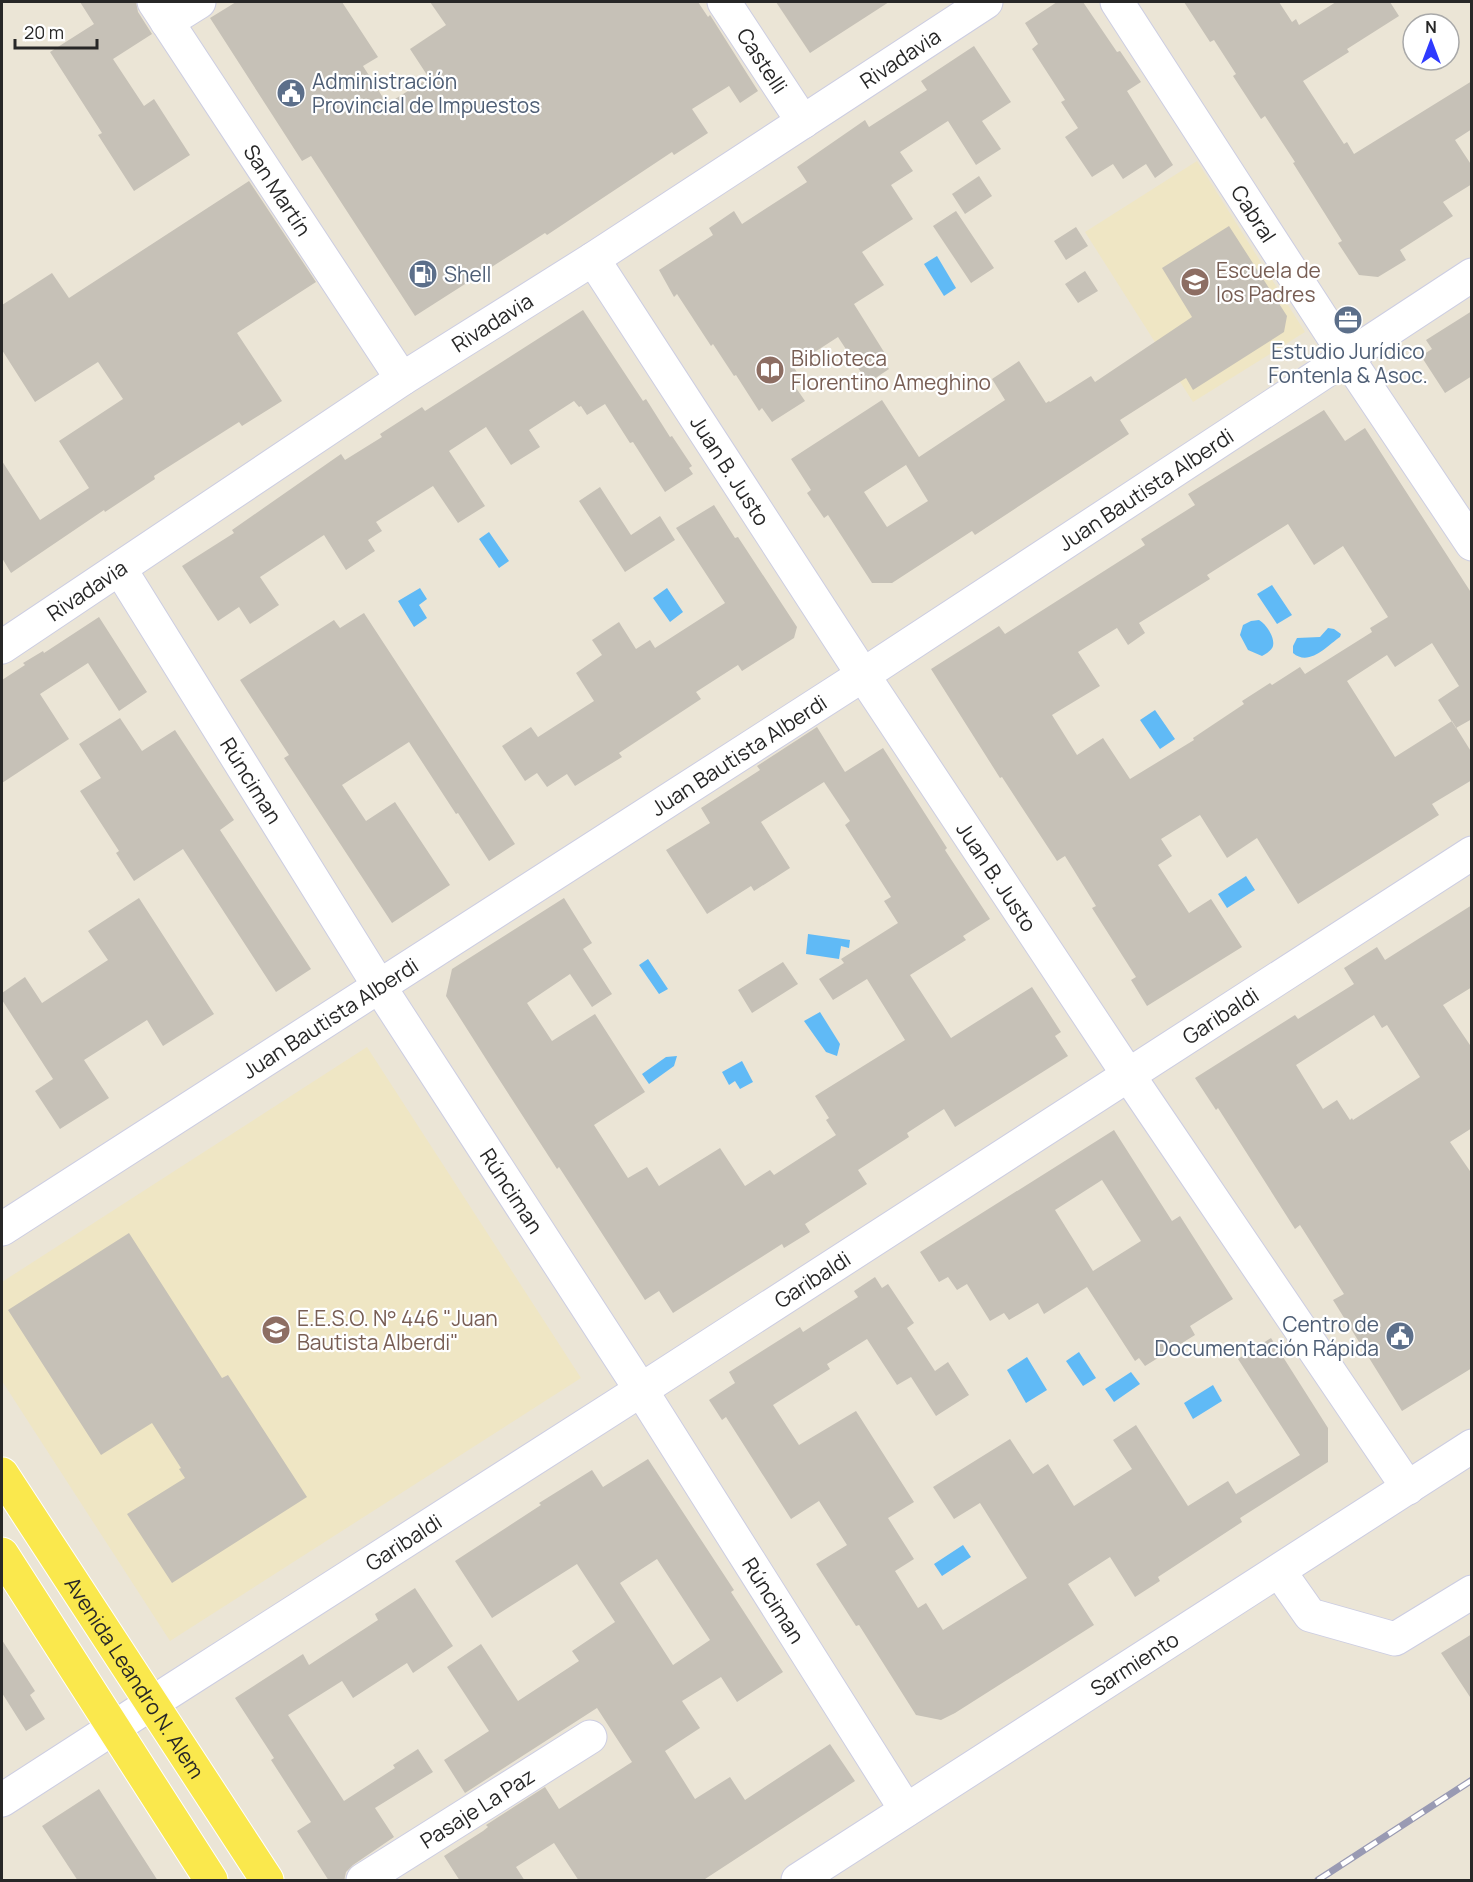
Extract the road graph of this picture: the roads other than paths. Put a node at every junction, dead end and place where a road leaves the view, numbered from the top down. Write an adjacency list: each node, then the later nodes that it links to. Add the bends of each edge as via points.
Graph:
1 (199, 2): 5 (street)
2 (724, 2): 6 (street, Castelli)
3 (986, 2): 6 (street, Rivadavia)
4 (1117, 2): 9 (street, Cabral)
5 (161, 12): 10 (street, San Martín)
6 (803, 122): 7 (street, Rivadavia)
7 (593, 259): 10 (street, Rivadavia); 14 (street, Juan B. Justo)
8 (1472, 275): 9 (street, Juan Bautista Alberdi)
9 (1346, 356): 11 (street, Cabral); 14 (street, Juan Bautista Alberdi)
10 (402, 379): 12 (street, Rivadavia)
11 (1472, 544)
12 (120, 569): 13 (street, Rivadavia); 16 (street, Rúnciman)
13 (4, 641)
14 (863, 675): 16 (street, Juan Bautista Alberdi); 17 (street, Juan B. Justo)
15 (1472, 853): 17 (street, Garibaldi)
16 (379, 986): 18 (street, Juan Bautista Alberdi); 19 (street, Rúnciman)
17 (1129, 1076): 19 (street, Garibaldi); 22 (street, Juan B. Justo)
18 (2, 1230)
19 (641, 1390): 26 (street, Garibaldi); 30 (street, Rúnciman)
20 (1472, 1446): 22 (street, Sarmiento)
21 (2, 1474): 26 (main road, Avenida Leandro N. Alem)
22 (1408, 1488): 24 (street, Sarmiento)
23 (2, 1554): 27 (main road)
24 (1279, 1571): 25 (street, via 1310,1615 1395,1639); 30 (street, Sarmiento)
25 (1472, 1592)
26 (152, 1703): 27 (street, Garibaldi); 32 (main road, Avenida Leandro N. Alem)
27 (113, 1727): 29 (street, Garibaldi); 31 (main road)
28 (590, 1737): 33 (street, Pasaje La Paz)
29 (2, 1800)
30 (906, 1810): 34 (street, Sarmiento)
31 (211, 1881)
32 (267, 1881)
33 (363, 1881)
34 (798, 1881)

